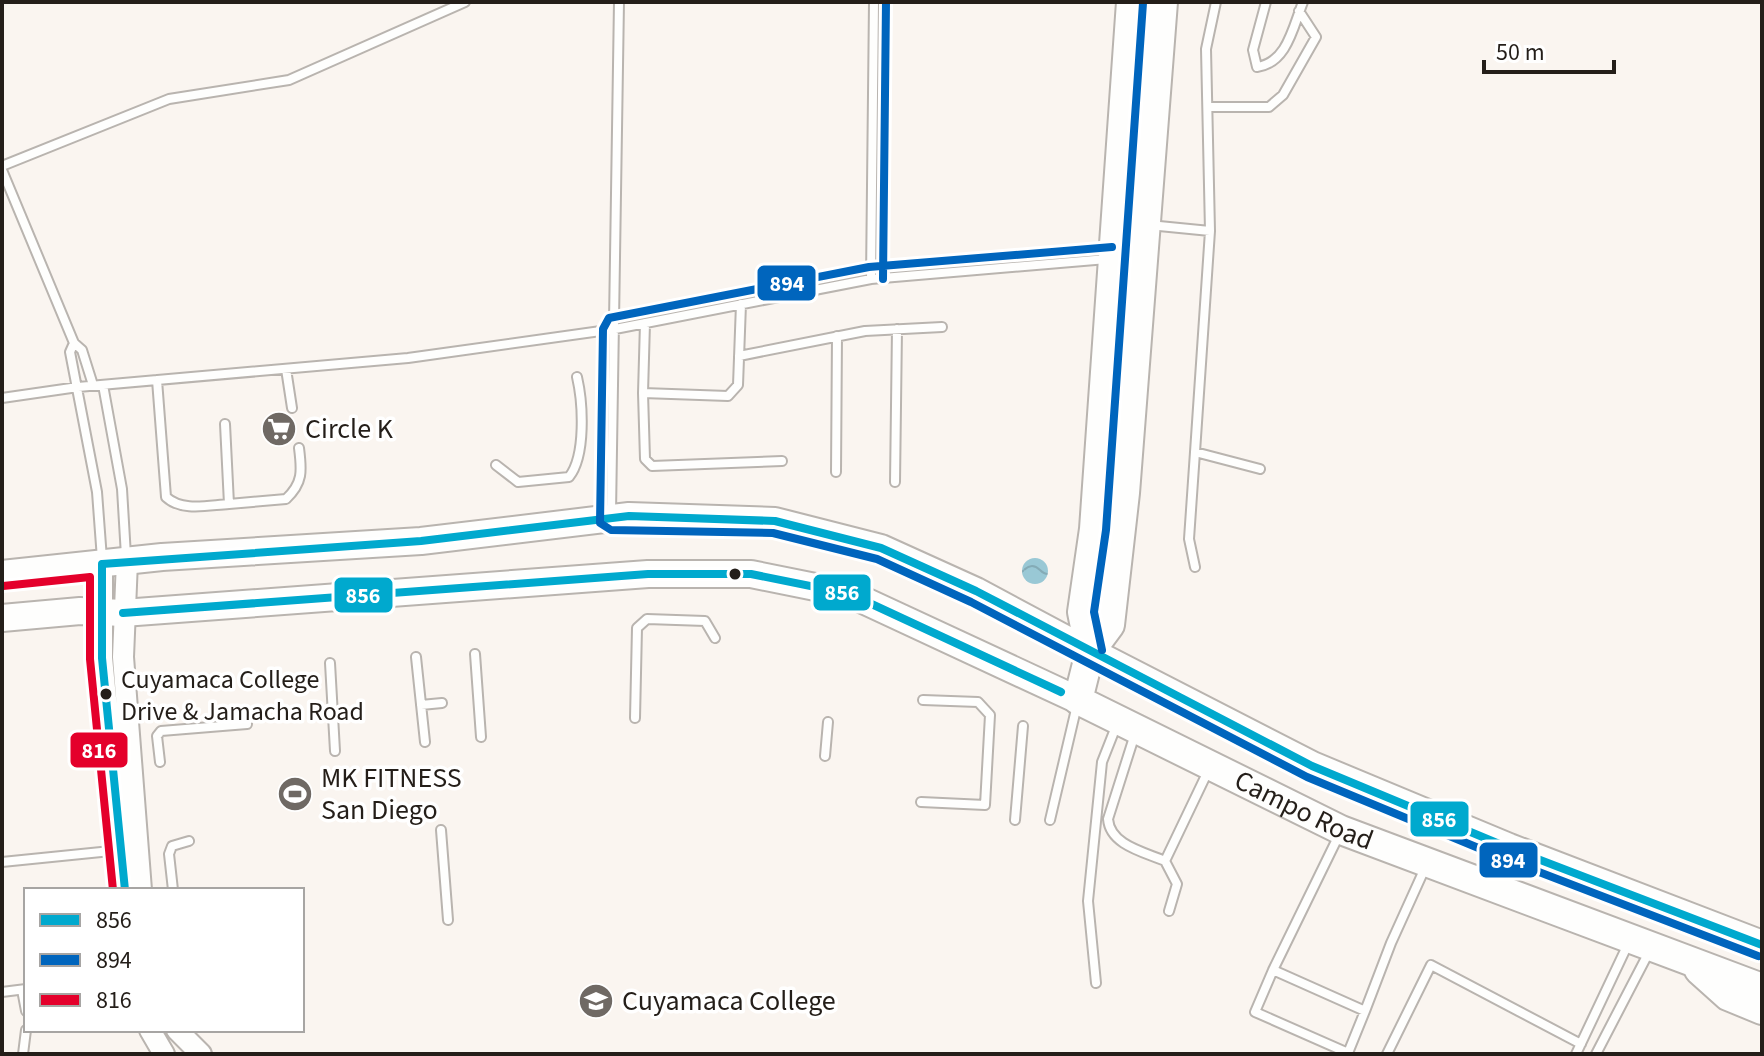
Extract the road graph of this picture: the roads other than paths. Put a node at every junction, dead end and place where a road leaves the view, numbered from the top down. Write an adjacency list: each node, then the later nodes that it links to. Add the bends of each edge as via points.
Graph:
1 (465, 2): 10 (lane, via 289,80 169,99)
2 (619, 2): 18 (lane)
3 (874, 2): 14 (lane)
4 (1131, 2): 13 (highway)
5 (1163, 2): 11 (highway)
6 (1216, 2): 9 (lane, via 1206,49)
7 (1266, 2): 8 (lane, via 1253,50 1257,67 1270,65 1282,53)
8 (1301, 7): 9 (lane, via 1316,37 1283,95 1269,107)
9 (1208, 107): 12 (lane)
10 (2, 168): 21 (lane)
11 (1145, 225): 12 (lane); 47 (highway, via 1110,625)
12 (1210, 231): 33 (lane)
13 (1113, 259): 14 (lane); 47 (highway, via 1094,529 1082,612)
14 (871, 279): 15 (lane)
15 (741, 304): 16 (lane); 22 (lane)
16 (645, 323): 18 (lane); 28 (lane)
17 (942, 327): 19 (lane)
18 (615, 329): 23 (lane); 40 (lane)
19 (897, 329): 20 (lane); 38 (lane)
20 (837, 336): 22 (lane); 37 (lane)
21 (74, 343): 26 (lane); 27 (lane, via 70,352)
22 (739, 356): 28 (lane, via 738,385 728,396)
23 (286, 369): 25 (lane); 30 (lane)
24 (577, 377): 35 (lane, via 578,466 569,477 518,482)
25 (157, 380): 26 (lane); 39 (lane, via 166,497 181,506)
26 (98, 385): 27 (lane); 41 (lane, via 122,489)
27 (78, 387): 29 (lane); 41 (lane)
28 (643, 393): 34 (lane, via 645,459 652,466)
29 (2, 398)
30 (292, 408)
31 (225, 424): 39 (lane)
32 (299, 448): 39 (lane, via 299,487 286,499)
33 (1195, 452): 36 (lane); 42 (lane, via 1189,539)
34 (782, 461)
35 (496, 465)
36 (1260, 469)
37 (836, 472)
38 (895, 482)
39 (229, 504)
40 (611, 518): 41 (main road, via 421,541); 47 (main road, via 775,521 881,548)
41 (114, 562): 43 (main road); 44 (street)
42 (1195, 567)
43 (2, 574)
44 (111, 613): 45 (main road); 52 (main road, via 648,574 751,574 850,594); 74 (street)
45 (2, 618)
46 (715, 638): 57 (lane, via 705,621 647,619 637,628)
47 (1090, 652): 52 (highway); 84 (highway, Campo Road, via 1312,766)
48 (475, 654): 53 (lane)
49 (416, 657): 56 (lane)
50 (330, 663): 64 (lane)
51 (923, 700): 68 (lane, via 978,702 990,715 985,805)
52 (1078, 700): 60 (highway, Campo Road); 70 (lane)
53 (478, 701): 54 (lane); 62 (lane)
54 (467, 702)
55 (442, 703): 56 (lane)
56 (421, 705): 63 (lane)
57 (635, 718)
58 (828, 722): 65 (lane)
59 (247, 724): 66 (lane, via 161,731)
60 (1127, 725): 67 (highway, Campo Road); 75 (lane, via 1109,829 1118,840); 87 (lane, via 1102,762 1088,901)
61 (1023, 726): 69 (lane)
62 (481, 737)
63 (425, 742)
64 (335, 751)
65 (825, 756)
66 (160, 762)
67 (1211, 766): 72 (highway, Campo Road); 75 (lane)
68 (921, 802)
69 (1015, 820)
70 (1050, 820)
71 (441, 830): 82 (lane)
72 (1341, 830): 77 (highway, Campo Road); 86 (lane)
73 (189, 841): 80 (lane, via 172,846 169,854)
74 (128, 849): 76 (lane); 78 (street); 79 (street)
75 (1165, 861): 81 (lane, via 1177,884)
76 (2, 862)
77 (1428, 862): 83 (highway, Campo Road); 92 (lane)
78 (125, 888)
79 (140, 888)
80 (173, 888)
81 (1169, 911)
82 (448, 920)
83 (1642, 942): 85 (highway, Campo Road); 96 (lane); 102 (lane)
84 (1762, 945)
85 (1687, 958): 88 (highway, Campo Road); 91 (highway, via 1728,996)
86 (1273, 970): 92 (lane); 92 (lane, via 1255,1012 1348,1053)
87 (1096, 983)
88 (1762, 988)
89 (24, 990): 90 (lane)
90 (2, 992)
91 (1762, 1010)
92 (1365, 1011)
93 (26, 1032): 97 (lane)
94 (151, 1032): 98 (street)
95 (179, 1032): 99 (street)
96 (1581, 1044): 100 (lane, via 1431,965); 101 (lane)
97 (23, 1054)
98 (164, 1054)
99 (201, 1054)
100 (1387, 1054)
101 (1576, 1054)
102 (1596, 1054)

